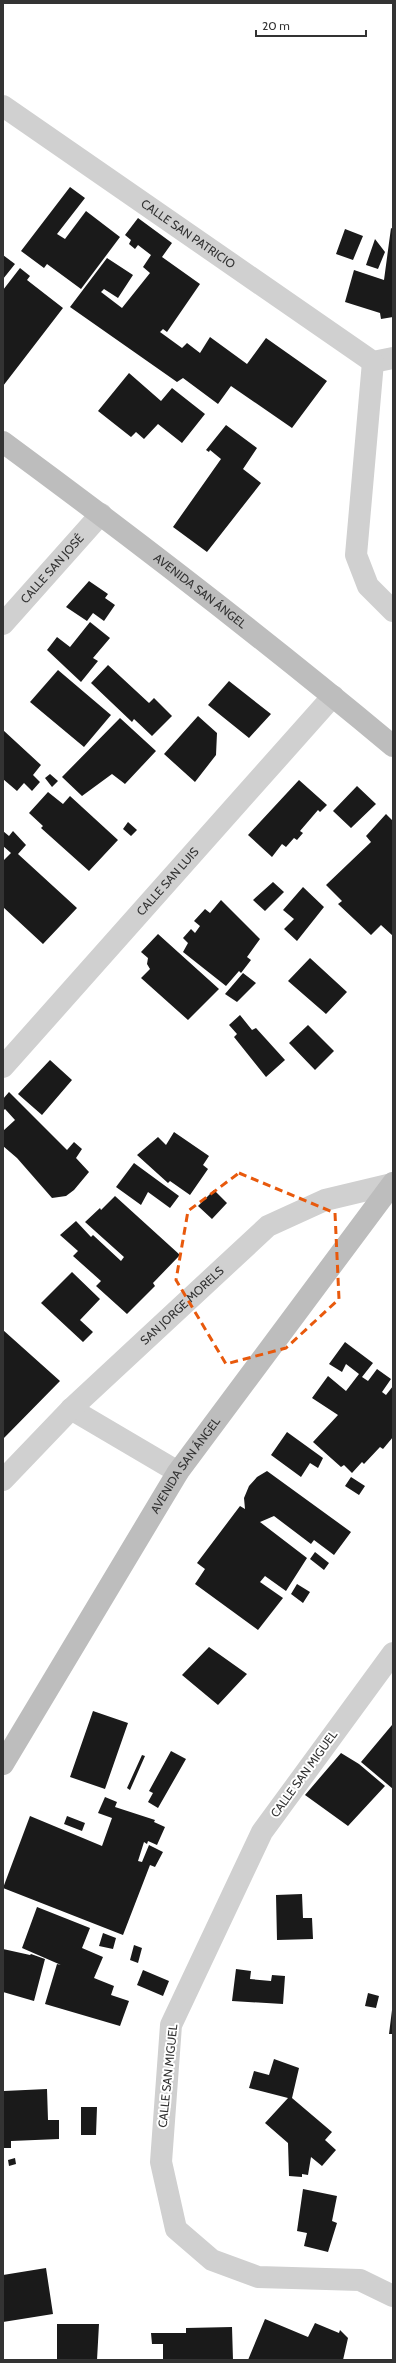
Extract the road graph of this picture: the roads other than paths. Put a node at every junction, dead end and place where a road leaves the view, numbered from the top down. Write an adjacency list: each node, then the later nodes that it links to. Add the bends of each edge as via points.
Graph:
1 (3, 106): 2 (street, CALLE SAN PATRICIO)
2 (383, 360): 5 (street, CALLE SAN PATRICIO, via 356,555 368,586)
3 (3, 442): 4 (street, AVENIDA SAN ÁNGEL)
4 (101, 514): 6 (street, CALLE SAN JOSÉ); 7 (street, AVENIDA SAN ÁNGEL)
5 (393, 611)
6 (3, 624)
7 (333, 696): 8 (street, AVENIDA SAN ÁNGEL); 9 (street, CALLE SAN LUIS)
8 (393, 746)
9 (3, 1067)
10 (393, 1184): 11 (street, SAN JORGE MORELS, via 325,1200 268,1226); 12 (street, AVENIDA SAN ÁNGEL)
11 (71, 1409): 12 (street); 13 (street, SAN JORGE MORELS)
12 (178, 1472): 15 (street, AVENIDA SAN ÁNGEL)
13 (3, 1480)
14 (393, 1653): 16 (street, CALLE SAN MIGUEL, via 262,1832 171,2025 160,2162 176,2229 212,2260 258,2277 360,2280)
15 (3, 1764)
16 (393, 2296)

